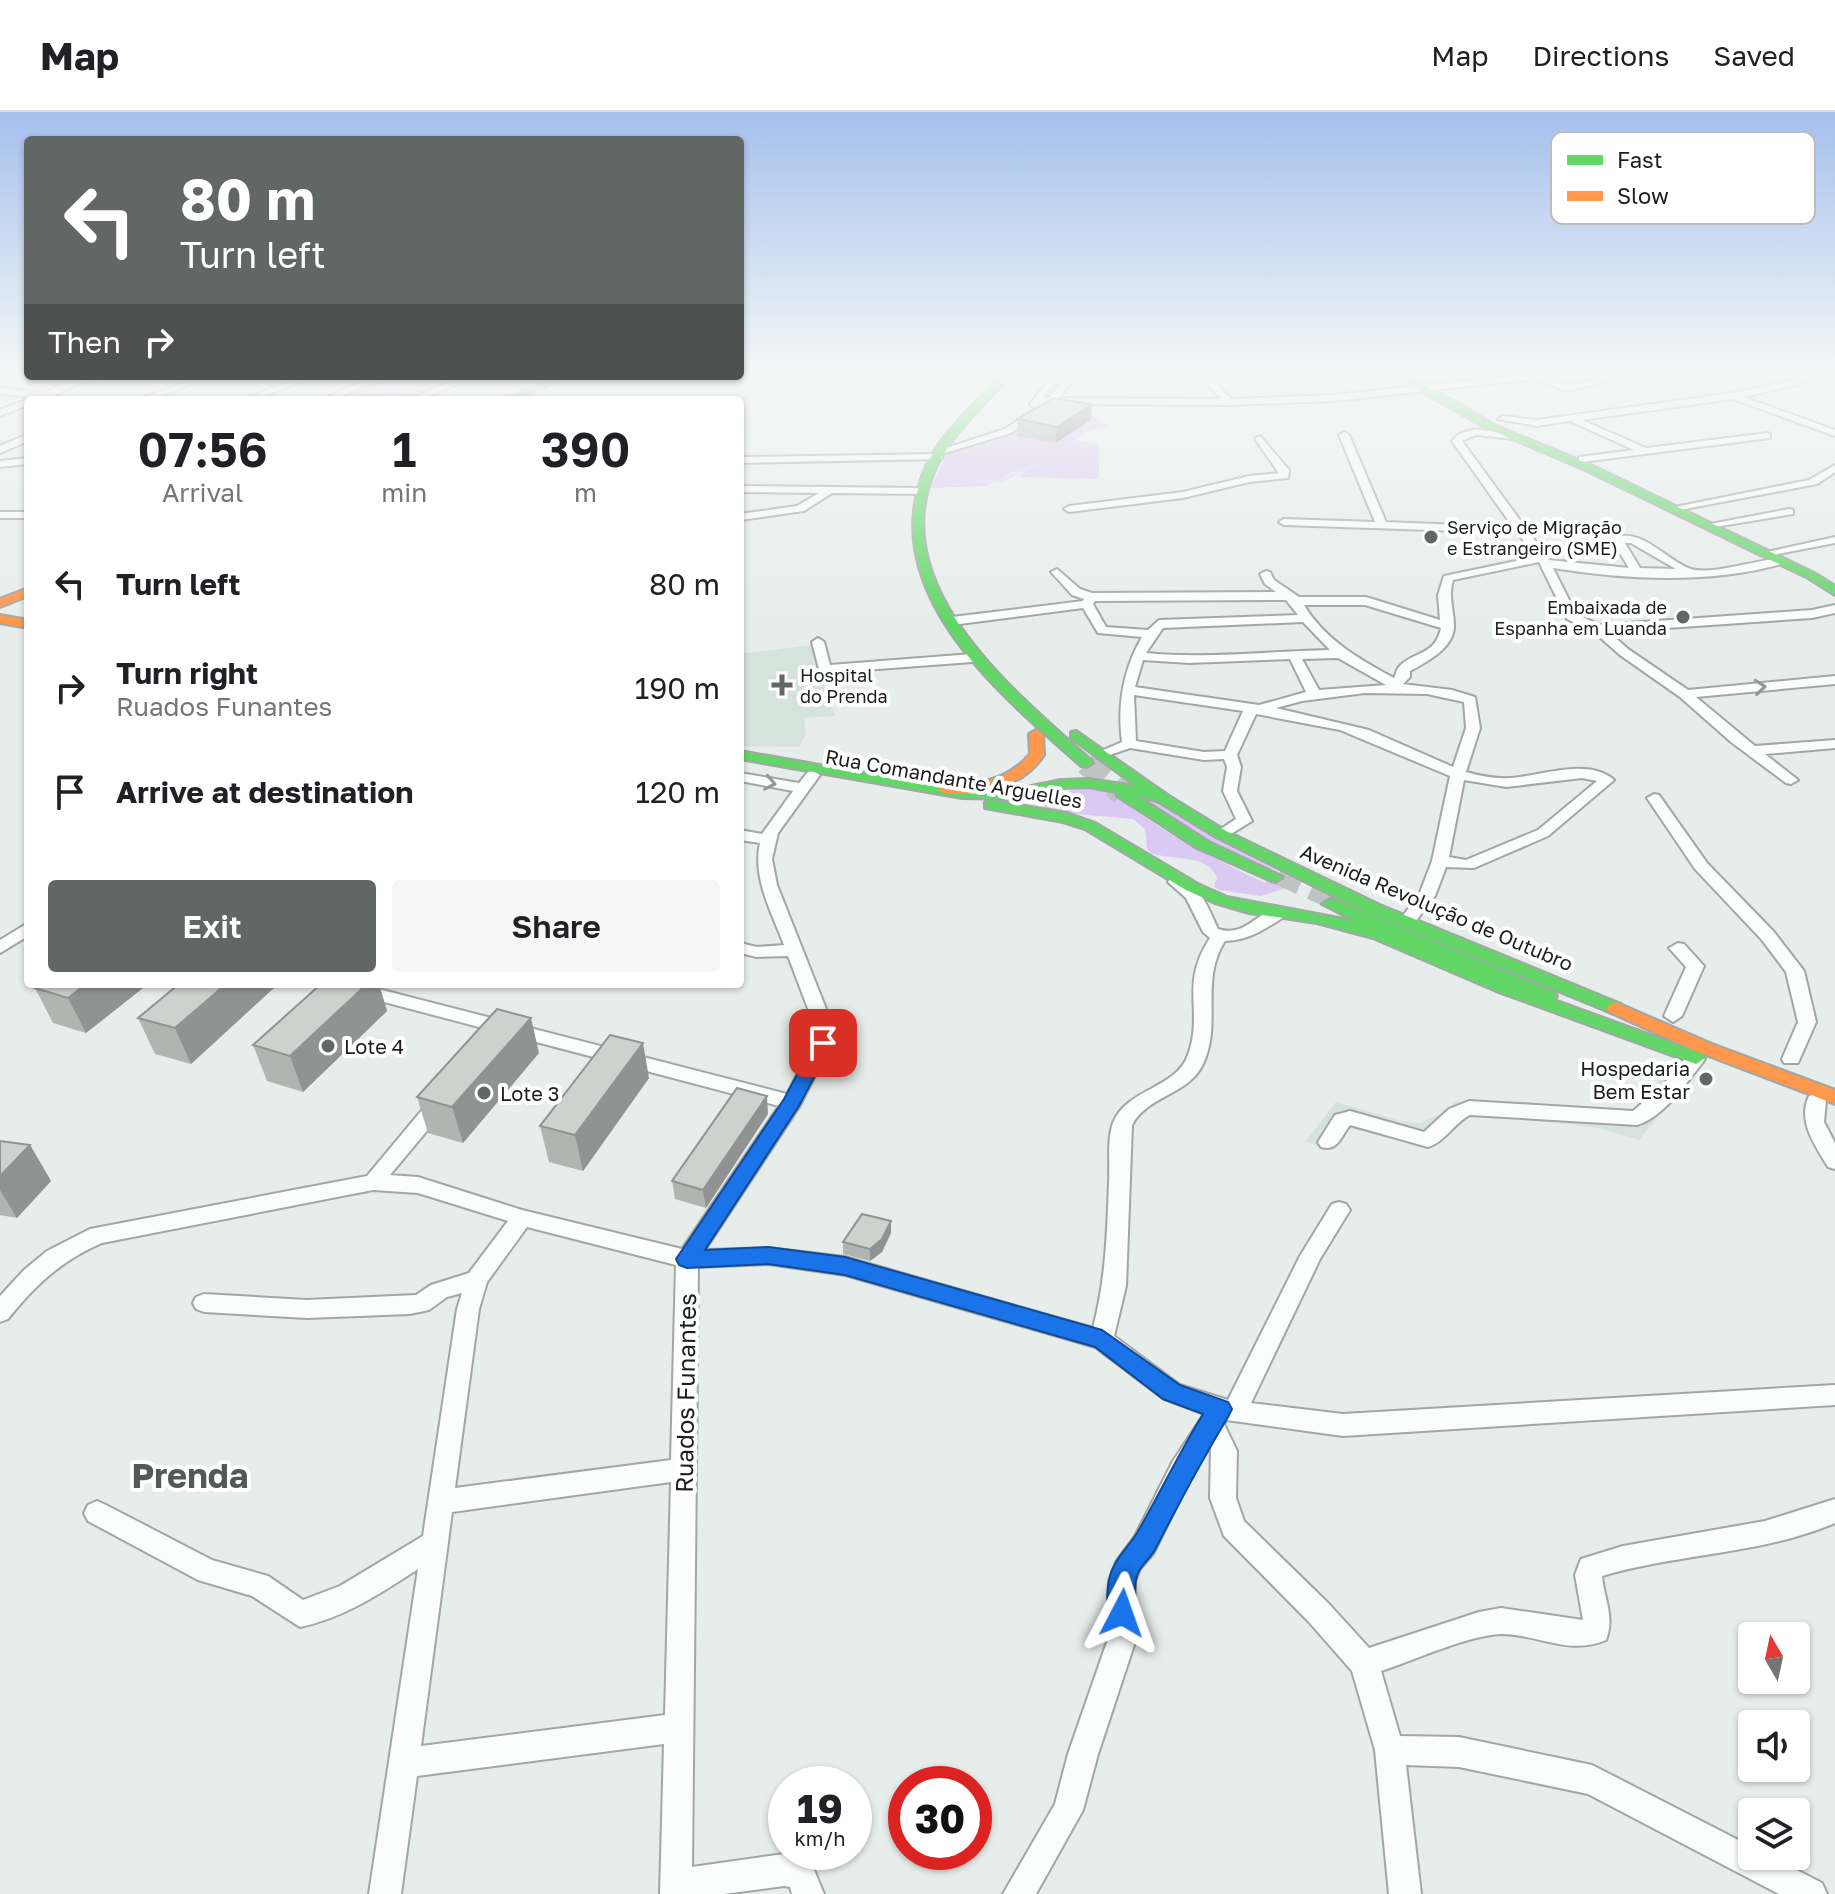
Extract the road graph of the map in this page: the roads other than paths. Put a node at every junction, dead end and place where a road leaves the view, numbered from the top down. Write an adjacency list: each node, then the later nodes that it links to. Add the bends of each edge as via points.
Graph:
1 (901, 455): 10 (street)
2 (939, 455): 15 (main road, Avenida Revolução de Outubro)
3 (1273, 455): 18 (street, via 1284,476)
4 (1352, 455): 25 (street)
5 (1468, 455): 26 (street)
6 (1557, 455): 28 (main road)
7 (1576, 455): 9 (main road)
8 (1617, 455): 9 (street)
9 (1582, 459): 17 (main road)
10 (744, 460)
11 (24, 461): 12 (street)
12 (0, 464)
13 (1835, 468): 17 (street, via 1813,482)
14 (744, 489): 16 (street)
15 (922, 491): 16 (street); 43 (main road, Avenida Revolução de Outubro, via 917,521 920,554)
16 (828, 492): 22 (street, via 797,510)
17 (1680, 507): 24 (main road)
18 (1069, 509)
19 (1789, 512): 24 (street)
20 (0, 515): 21 (street)
21 (24, 515)
22 (744, 517)
23 (1284, 522): 25 (street)
24 (1715, 524): 28 (main road)
25 (1382, 526): 26 (street)
26 (1518, 530): 29 (street)
27 (1835, 540): 28 (street)
28 (1777, 557): 31 (street, via 1748,570); 34 (main road); 36 (main road)
29 (1542, 561): 30 (street); 45 (street, via 1448,578 1443,604); 47 (street, via 1571,616)
30 (1635, 569): 31 (street); 31 (street, via 1618,540 1633,540)
31 (1689, 571)
32 (1057, 572): 38 (street)
33 (1266, 574): 37 (street)
34 (1835, 580)
35 (24, 587): 40 (main road)
36 (1835, 591)
37 (1292, 599): 38 (street); 42 (street); 45 (street, via 1366,601)
38 (1089, 600): 43 (street); 48 (street, via 1102,630)
39 (24, 601): 40 (main road)
40 (4, 609): 44 (main road); 46 (main road)
41 (1833, 611): 47 (street)
42 (1306, 618): 48 (street, via 1163,623); 52 (street)
43 (952, 621): 50 (main road, Avenida Revolução de Outubro)
44 (24, 622)
45 (1448, 626): 55 (street, via 1440,644 1404,669)
46 (24, 628)
47 (1598, 629): 58 (street)
48 (1152, 634): 53 (street)
49 (818, 642): 50 (street, via 825,669)
50 (970, 653): 60 (main road, Avenida Revolução de Outubro, via 977,676); 66 (main road, Avenida Revolução de Outubro, via 1005,670)
51 (1293, 653): 52 (street); 53 (street, via 1184,662); 57 (street)
52 (1341, 654): 55 (street)
53 (1138, 656): 56 (street)
54 (1835, 680): 58 (street, one-way to 54)
55 (1400, 686): 57 (street); 68 (street, via 1470,700 1473,728)
56 (1128, 690): 59 (street); 61 (street)
57 (1314, 694): 59 (street)
58 (1685, 694): 63 (street)
59 (1255, 709): 64 (street); 68 (street, via 1346,727)
60 (1036, 734): 66 (main road, Avenida Revolução de Outubro, via 1072,772 1099,771 1105,767); 72 (main road, Rua Comandante Arguelles, via 1037,755 1018,774 991,785)
61 (1129, 744): 64 (street); 66 (street)
62 (1835, 744): 63 (street)
63 (1752, 751): 70 (street)
64 (1230, 755): 77 (street, via 1230,791 1244,821)
65 (744, 756): 72 (main road, Rua Comandante Arguelles)
66 (1097, 759): 75 (main road, Avenida Revolução de Outubro)
67 (744, 762): 71 (main road, Rua Comandante Arguelles)
68 (1458, 775): 80 (street); 80 (street, via 1504,783 1588,774 1607,780 1543,833 1465,866)
69 (744, 777): 71 (street, one-way to 71)
70 (1791, 780)
71 (807, 782): 76 (main road, Rua Comandante Arguelles); 79 (street)
72 (938, 791): 75 (main road, via 991,796 1100,783)
73 (1126, 792): 81 (main road, Avenida Revolução de Outubro, via 1203,845)
74 (1654, 798): 96 (street, via 1715,884 1795,971 1807,1022)
75 (1164, 799): 77 (main road, Avenida Revolução de Outubro)
76 (1026, 811): 82 (main road, Rua Comandante Arguelles, via 1090,826); 88 (street, via 1097,835 1168,876 1193,895 1208,929)
77 (1221, 834): 81 (main road, Avenida Revolução de Outubro)
78 (744, 836): 79 (street)
79 (767, 840): 92 (street, via 769,885)
80 (1440, 861): 85 (street, via 1427,896)
81 (1281, 873): 82 (main road, via 1294,874 1293,886 1276,897 1229,897); 83 (main road, Avenida Revolução de Outubro)
82 (1192, 887): 84 (main road, via 1237,905)
83 (1337, 899): 85 (main road, Avenida Revolução de Outubro); 87 (main road, via 1321,890 1311,897 1323,911); 95 (main road, Avenida Revolução de Outubro)
84 (1278, 913): 87 (main road); 88 (street, via 1244,935)
85 (1406, 922): 95 (main road, Avenida Revolução de Outubro, via 1600,1001)
86 (24, 931): 89 (street)
87 (1375, 933): 95 (main road, via 1561,1010)
88 (1220, 936): 109 (street, via 1204,967 1204,1021 1190,1070 1134,1108 1122,1125 1115,1286)
89 (0, 948)
90 (1678, 948): 94 (street, via 1695,966)
91 (744, 949): 92 (street)
92 (793, 950): 98 (street, via 823,1043)
93 (350, 988): 98 (street, via 496,1033)
94 (1673, 1016)
95 (1701, 1053): 99 (main road, Avenida Revolução de Outubro); 100 (street, via 1637,1118 1469,1108 1446,1119 1428,1140 1350,1118 1342,1120)
96 (1791, 1059)
97 (452, 1086): 102 (street)
98 (792, 1102): 105 (street)
99 (1829, 1102): 101 (street, via 1814,1122)
100 (1328, 1142)
101 (1835, 1162)
102 (373, 1182): 104 (street, via 418,1185); 108 (street, via 98,1235 36,1270)
103 (1339, 1210): 111 (street)
104 (522, 1218): 105 (street); 106 (street)
105 (687, 1259): 109 (street, via 768,1256 845,1266); 112 (street, Ruados Funantes)
106 (477, 1279): 107 (street, via 410,1305 307,1309); 113 (street, via 464,1329)
107 (204, 1303)
108 (0, 1313)
109 (1102, 1340): 111 (street, via 1172,1392)
110 (1835, 1395): 111 (street, via 1343,1425)
111 (1221, 1415): 117 (street, via 1223,1498 1233,1528); 124 (street, via 1182,1469 1144,1545 1129,1562 1122,1581 1121,1642 1068,1810)
112 (685, 1469): 113 (street); 118 (street, Ruados Funantes)
113 (441, 1502): 116 (street)
114 (1835, 1511): 117 (street, via 1751,1536 1590,1568 1599,1615 1596,1630 1587,1634 1501,1621)
115 (97, 1513): 116 (street, via 207,1571 259,1585 300,1614 332,1604)
116 (433, 1544): 120 (street)
117 (1364, 1663): 119 (street)
118 (679, 1728): 120 (street); 121 (street, Ruados Funantes)
119 (1390, 1750): 125 (street); 126 (street, via 1459,1752 1592,1780)
120 (405, 1763): 122 (street)
121 (676, 1890): 123 (street, via 784,1870 804,1878)
122 (385, 1894)
123 (808, 1894)
124 (1019, 1894)
125 (1405, 1894)
126 (1811, 1894)

